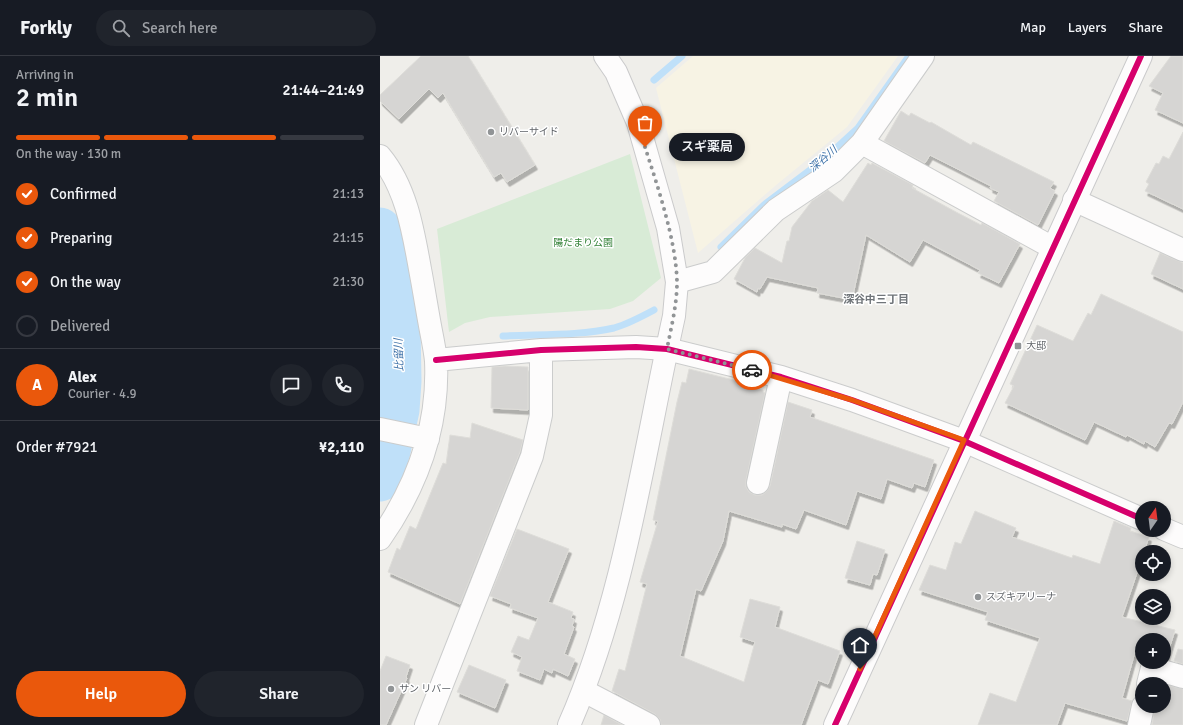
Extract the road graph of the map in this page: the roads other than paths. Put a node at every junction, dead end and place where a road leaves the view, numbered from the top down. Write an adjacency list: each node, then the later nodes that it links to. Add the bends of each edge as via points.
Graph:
1 (605, 56): 9 (street, via 616,72 638,122 668,228)
2 (924, 56): 4 (street)
3 (1141, 56): 6 (street)
4 (862, 143): 7 (street); 9 (street, via 834,171 776,210 713,272)
5 (380, 156): 12 (street, via 389,167 413,226)
6 (1074, 200): 7 (street); 8 (street)
7 (1052, 248): 16 (street)
8 (1183, 250)
9 (677, 282): 10 (street, via 674,316)
10 (667, 349): 11 (street, via 636,347); 13 (street); 24 (street, via 622,561)
11 (541, 350): 12 (street); 26 (street, via 541,415 532,456)
12 (436, 360): 15 (street, via 436,402)
13 (781, 377): 16 (street); 17 (street)
14 (380, 429): 15 (street)
15 (428, 439): 21 (street, via 408,494)
16 (964, 440): 18 (street); 29 (street)
17 (758, 483)
18 (1135, 516)
19 (1171, 532): 20 (street)
20 (1183, 537)
21 (380, 539)
22 (1150, 677): 23 (street, via 1152,668)
23 (1183, 677)
24 (584, 691): 27 (street); 28 (street)
25 (1142, 713): 30 (street)
26 (426, 725)
27 (569, 725)
28 (649, 725)
29 (835, 725)
30 (1139, 725)

